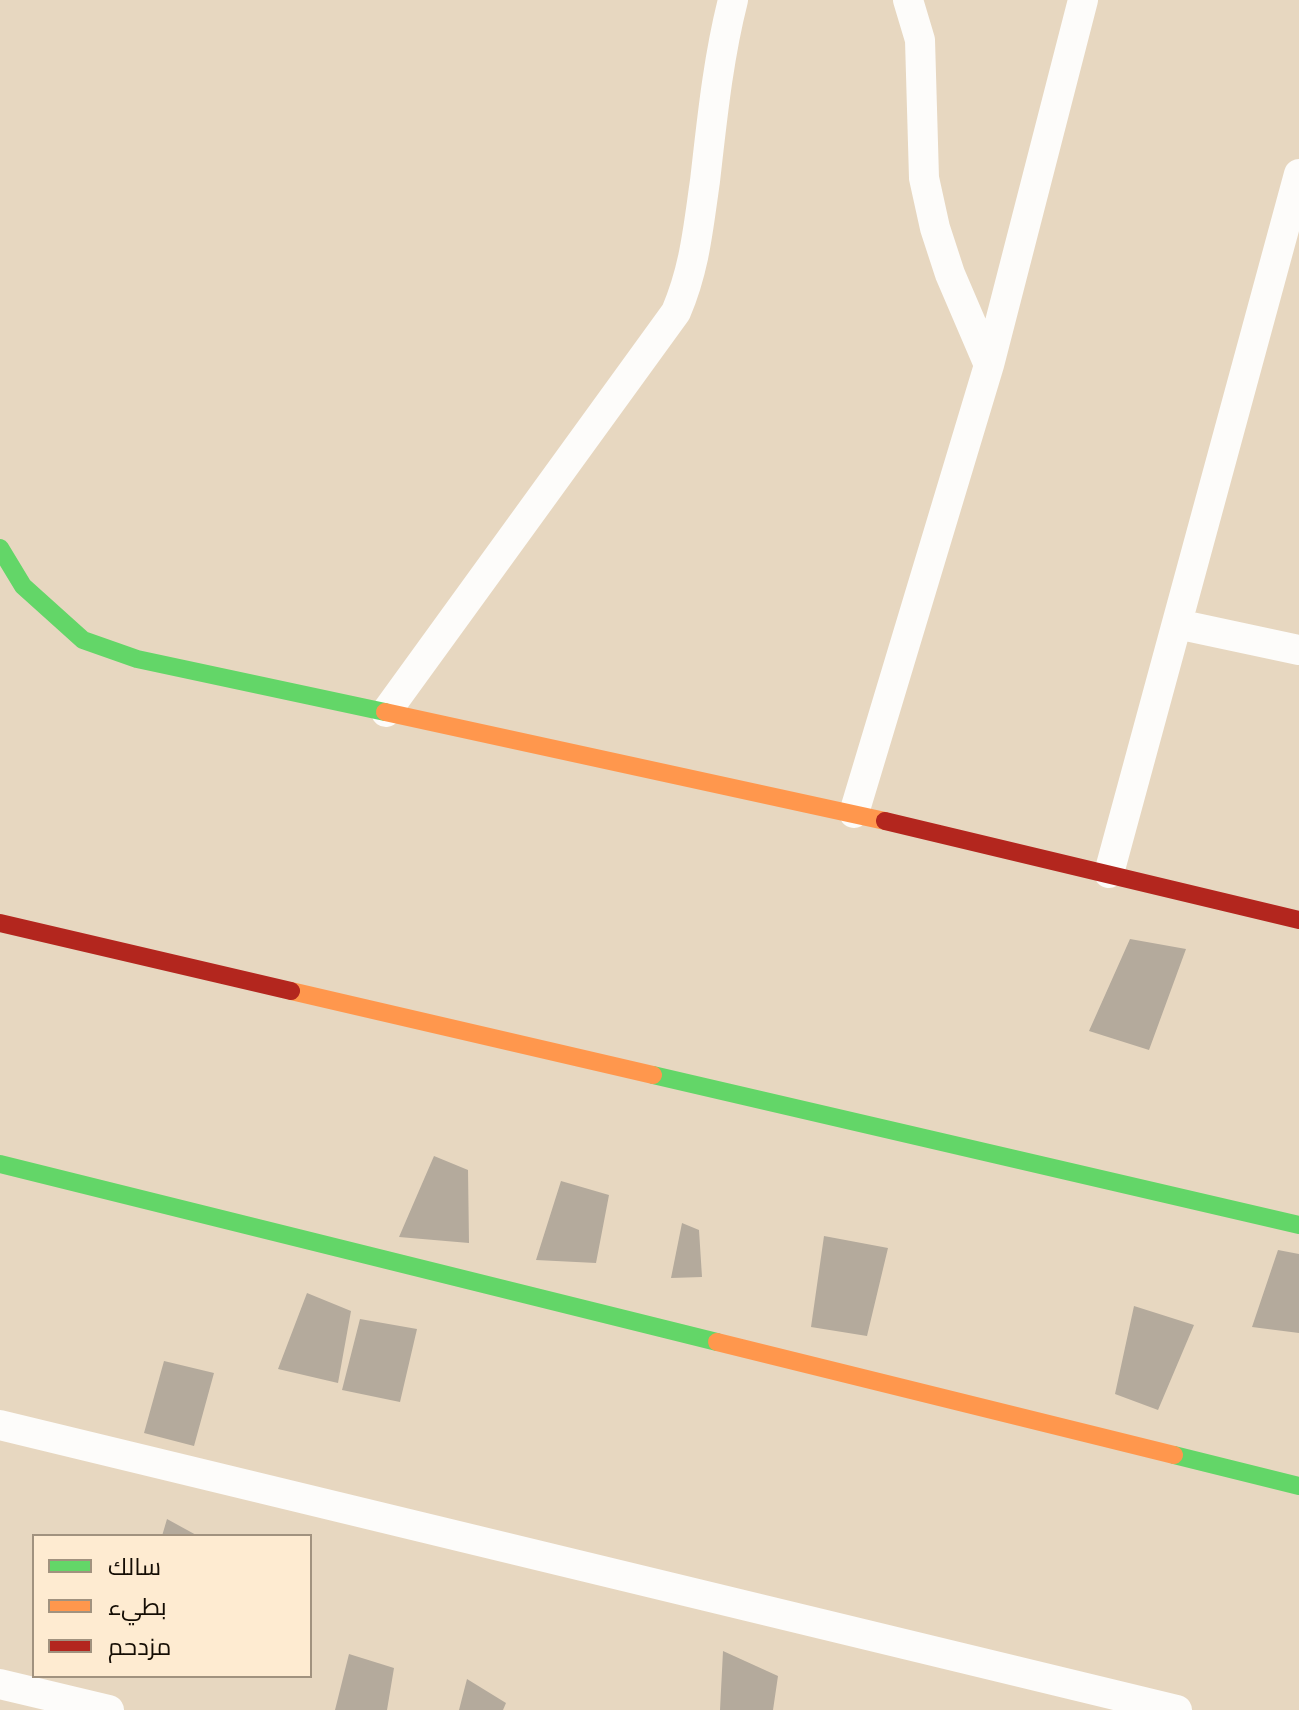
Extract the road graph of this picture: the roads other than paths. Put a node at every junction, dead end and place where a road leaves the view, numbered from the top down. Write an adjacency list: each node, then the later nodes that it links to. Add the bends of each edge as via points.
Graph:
1 (733, 0): 9 (street, via 697,243 676,312)
2 (908, 0): 5 (street, via 920,40 924,178 935,228)
3 (1083, 0): 5 (street)
4 (1299, 174): 7 (street)
5 (989, 365): 10 (street)
6 (0, 548): 9 (street, via 23,586 83,640 137,659)
7 (1177, 624): 8 (street); 11 (street)
8 (1299, 650)
9 (386, 712): 10 (street)
10 (854, 813): 11 (street)
11 (1109, 873): 12 (street)
12 (1299, 920)
13 (0, 923): 15 (street)
14 (0, 1164): 17 (street)
15 (1299, 1225)
16 (0, 1425): 20 (street)
17 (1299, 1486)
18 (0, 1684): 19 (street)
19 (109, 1710)
20 (1177, 1710)

